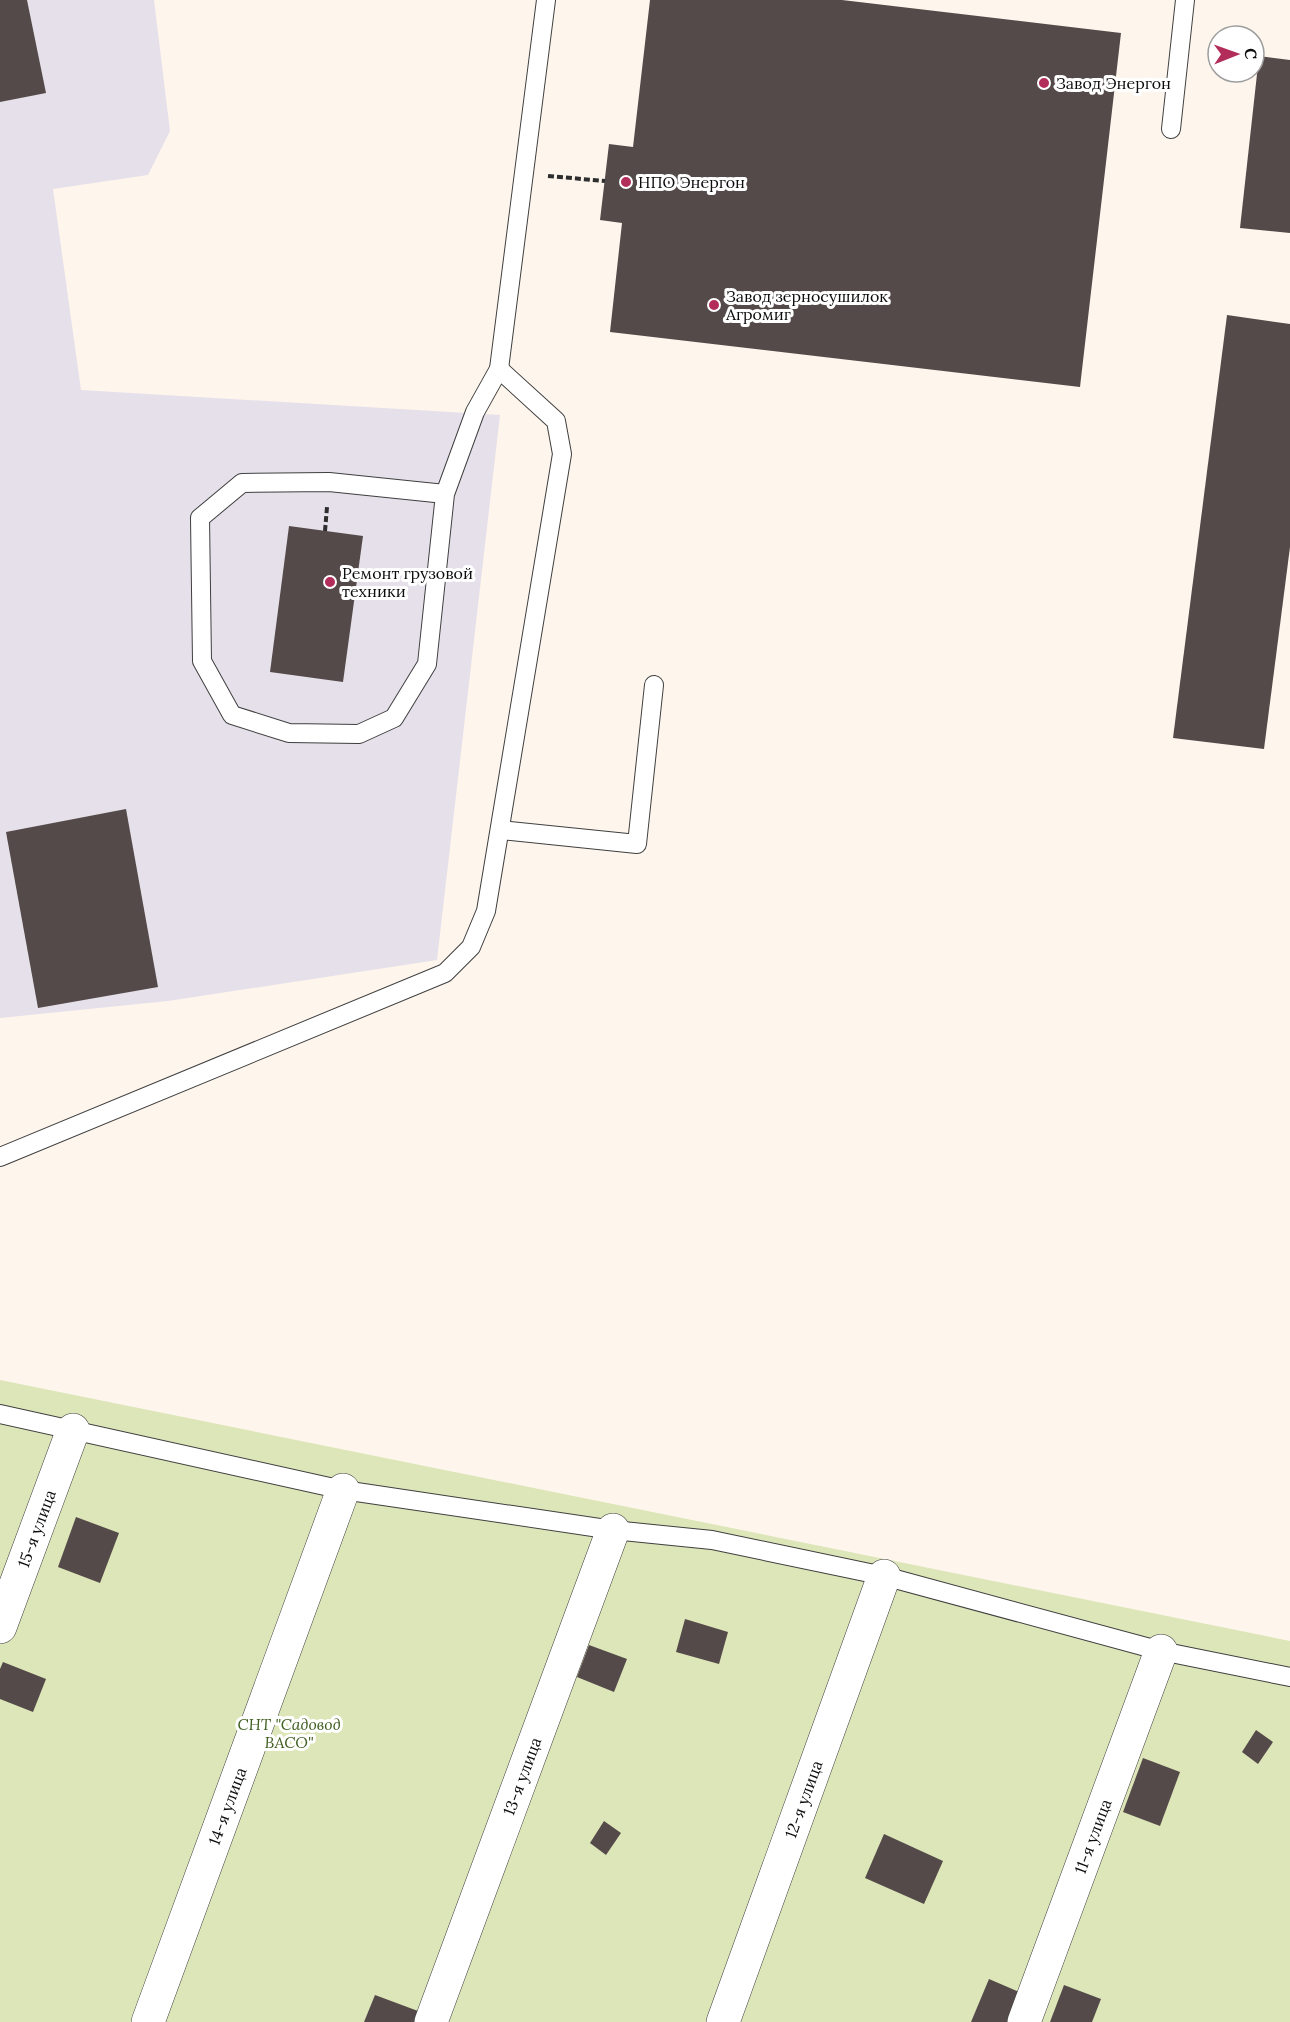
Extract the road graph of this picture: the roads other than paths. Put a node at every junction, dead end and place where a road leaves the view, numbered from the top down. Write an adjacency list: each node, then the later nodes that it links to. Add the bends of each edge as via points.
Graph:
1 (546, 0): 4 (lane)
2 (1185, 0): 3 (lane)
3 (1172, 129)
4 (499, 369): 5 (lane, via 475,412); 7 (lane, via 556,422 562,454)
5 (445, 494): 5 (lane, via 329,482 242,483 200,518 202,661 232,715 289,733 359,734 394,718 428,664)
6 (654, 685): 7 (lane, via 636,844)
7 (500, 830): 8 (lane, via 486,911 471,947 445,973)
8 (0, 1158)
9 (0, 1414): 10 (lane)
10 (73, 1430): 11 (lane); 14 (street, 15-я улица)
11 (343, 1490): 12 (lane); 17 (street, 14-я улица)
12 (613, 1530): 13 (lane, via 712,1540); 18 (street, 13-я улица)
13 (884, 1576): 15 (lane); 19 (street, 12-я улица)
14 (0, 1627)
15 (1161, 1651): 16 (lane); 20 (street, 11-я улица)
16 (1290, 1677)
17 (148, 2022)
18 (431, 2022)
19 (723, 2022)
20 (1024, 2022)

